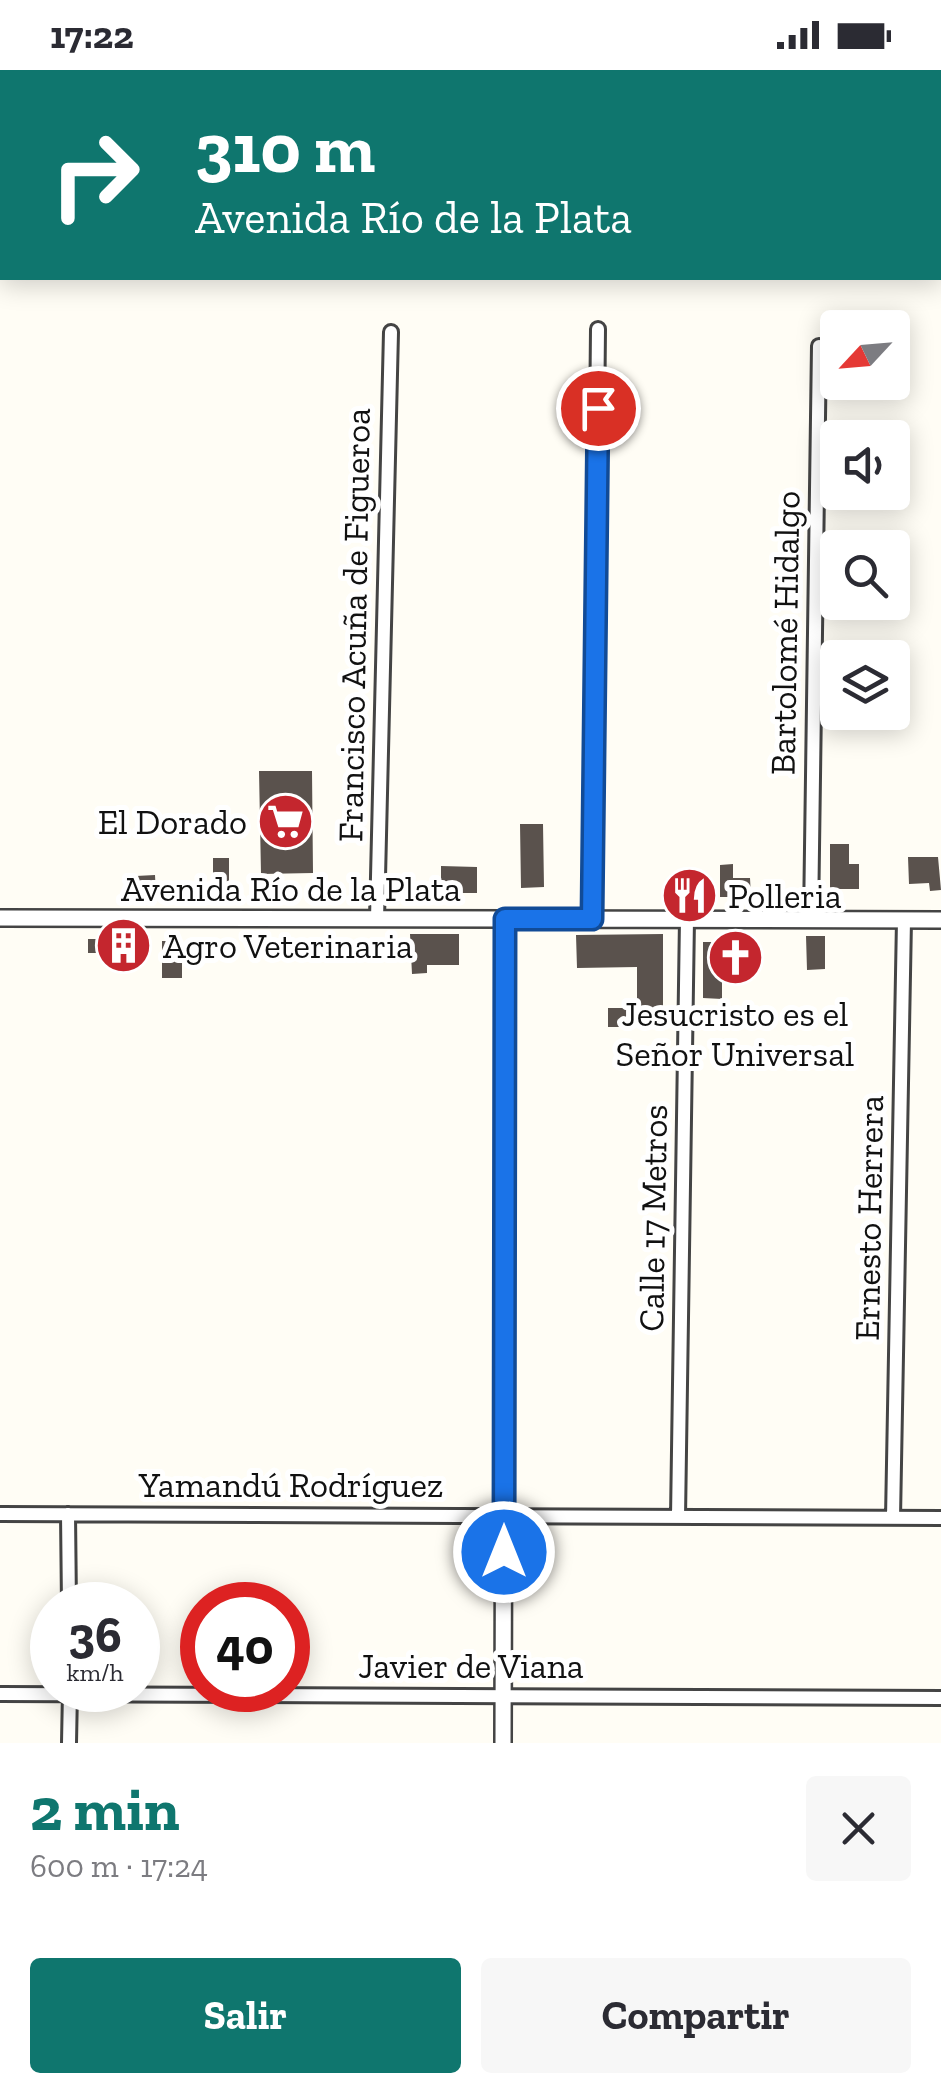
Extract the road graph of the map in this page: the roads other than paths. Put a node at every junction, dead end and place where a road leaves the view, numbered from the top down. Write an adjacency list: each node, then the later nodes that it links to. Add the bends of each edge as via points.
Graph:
1 (598, 330): 7 (street)
2 (391, 332): 5 (street, Francisco Acuña de Figueroa)
3 (818, 346): 9 (street, Bartolomé Hidalgo)
4 (0, 918): 5 (street, Avenida Río de la Plata)
5 (378, 919): 6 (street, Avenida Río de la Plata)
6 (505, 919): 7 (street, Avenida Río de la Plata); 14 (street)
7 (592, 919): 8 (street, Avenida Río de la Plata)
8 (688, 919): 9 (street, Avenida Río de la Plata); 15 (street, Calle 17 Metros)
9 (811, 920): 10 (street, Avenida Río de la Plata)
10 (904, 920): 11 (street, Avenida Río de la Plata); 16 (street, Ernesto Herrera)
11 (941, 920)
12 (0, 1514): 13 (street, Yamandú Rodríguez)
13 (68, 1514): 14 (street, Yamandú Rodríguez); 18 (street)
14 (505, 1516): 15 (street, Yamandú Rodríguez); 22 (street)
15 (678, 1517): 16 (street, Yamandú Rodríguez)
16 (893, 1518): 17 (street, Yamandú Rodríguez)
17 (941, 1518)
18 (69, 1582)
19 (30, 1693): 21 (street, Javier de Viana)
20 (160, 1693): 22 (street, Javier de Viana)
21 (0, 1694)
22 (504, 1696): 23 (street, Javier de Viana); 26 (street)
23 (941, 1698)
24 (70, 1712): 25 (street)
25 (70, 1743)
26 (503, 1743)

